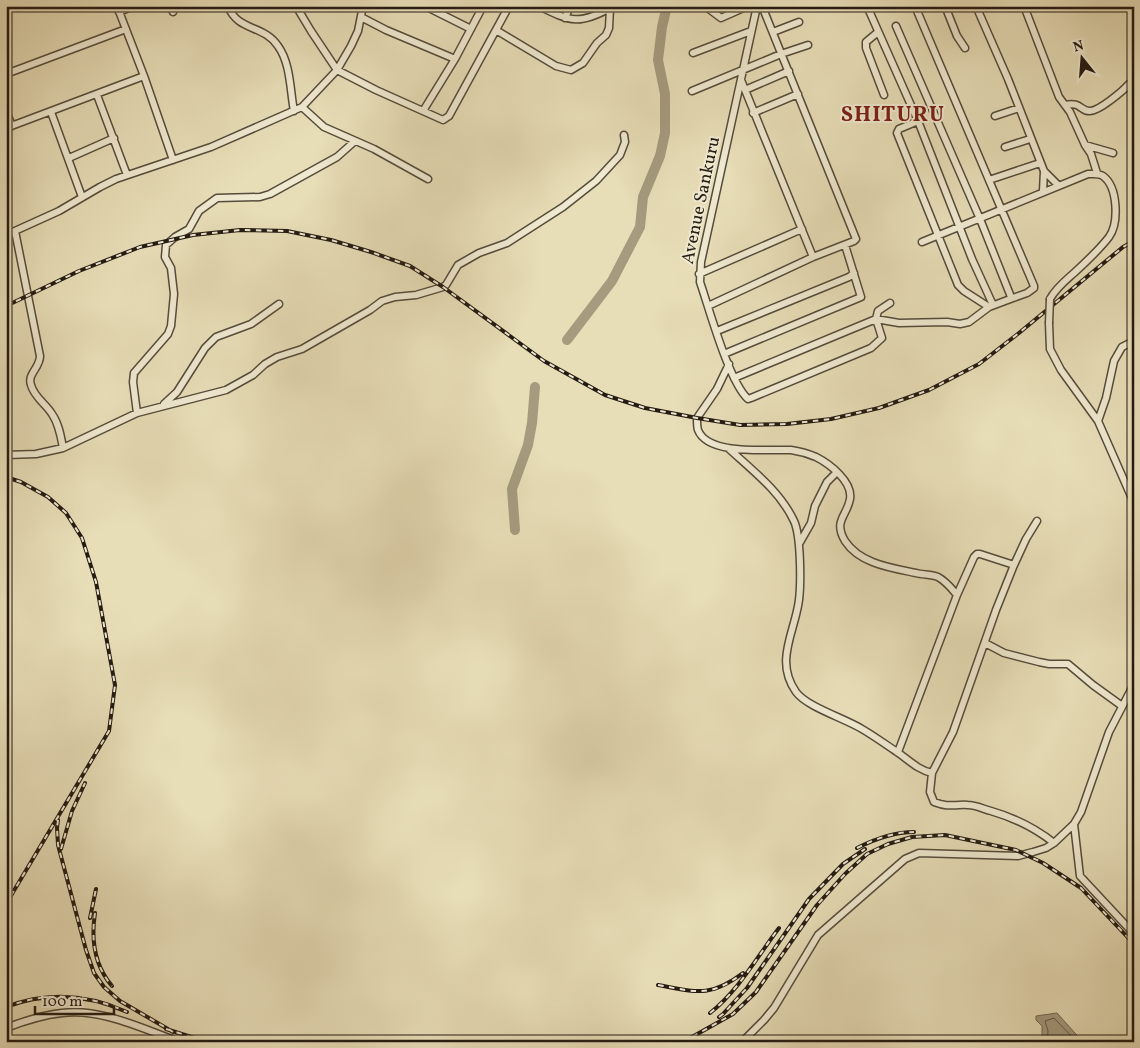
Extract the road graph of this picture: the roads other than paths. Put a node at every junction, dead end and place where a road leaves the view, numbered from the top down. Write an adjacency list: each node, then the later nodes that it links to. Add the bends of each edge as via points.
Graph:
1 (133, 6): 20 (street)
2 (228, 6): 53 (street, via 233,18 262,31 278,46 288,71)
3 (296, 6): 36 (street)
4 (363, 6): 21 (street)
5 (425, 6): 26 (street)
6 (483, 6): 26 (street)
7 (509, 6): 27 (street)
8 (539, 6): 22 (street)
9 (570, 6): 22 (street)
10 (705, 6): 11 (street, via 720,18)
11 (748, 6)
12 (757, 6): 28 (street, Avenue Sankuru)
13 (762, 6): 29 (street)
14 (867, 6): 30 (street)
15 (915, 6): 73 (street)
16 (945, 6): 32 (street)
17 (976, 6): 50 (street)
18 (1024, 6): 48 (street)
19 (612, 7): 22 (street, via 583,20); 27 (street, via 610,28 583,63 571,70 556,66)
20 (118, 9): 25 (street)
21 (361, 17): 35 (street); 36 (street, via 352,46)
22 (565, 18)
23 (799, 22): 29 (street)
24 (896, 26): 78 (street)
25 (126, 29): 39 (street); 40 (street)
26 (471, 29): 35 (street)
27 (496, 30): 51 (street, via 446,119)
28 (751, 31): 33 (street); 37 (street, Avenue Sankuru)
29 (773, 32): 34 (street)
30 (878, 32): 47 (street, via 866,42 866,48); 57 (street)
31 (808, 44): 34 (street)
32 (964, 48)
33 (693, 53)
34 (781, 54): 37 (street); 38 (street)
35 (456, 59): 51 (street)
36 (338, 70): 49 (street); 51 (street)
37 (742, 70): 41 (street, Avenue Sankuru); 44 (street)
38 (789, 72): 43 (street); 45 (street)
39 (6, 74)
40 (144, 76): 46 (street); 67 (street)
41 (741, 79): 43 (street); 88 (street, Avenue Sankuru)
42 (1129, 84): 48 (street, via 1114,98 1093,110 1087,111 1076,104)
43 (745, 90): 55 (street)
44 (692, 91)
45 (798, 94): 55 (street); 85 (street, via 856,237)
46 (97, 95): 54 (street); 60 (street)
47 (884, 95)
48 (1065, 105): 63 (street)
49 (302, 107): 53 (street); 62 (street, via 324,127)
50 (1019, 108): 56 (street); 61 (street)
51 (423, 110)
52 (6, 111): 58 (street)
53 (294, 111): 67 (street)
54 (51, 112): 58 (street); 66 (street)
55 (753, 113): 80 (street)
56 (994, 116)
57 (918, 121): 79 (street); 83 (street, via 897,133)
58 (9, 127)
59 (624, 135): 100 (street, via 620,155 596,181 564,207 507,243 458,265 443,287 382,301 302,349 277,357 226,390)
60 (114, 138): 66 (street); 71 (street)
61 (1030, 139): 64 (street); 68 (street)
62 (355, 142): 72 (street); 101 (street, via 337,157 270,194 216,198 199,211 190,230 168,242 165,257 171,268 174,294 171,326 168,334 134,373)
63 (1085, 145): 65 (street); 70 (street)
64 (1005, 148)
65 (1113, 153)
66 (69, 158): 76 (street)
67 (173, 160): 71 (street)
68 (1040, 164): 69 (street); 73 (street)
69 (1044, 171): 74 (street); 75 (street)
70 (1097, 174): 74 (street); 102 (street, bridge, via 1108,181 1115,201 1113,232 1054,291 1050,299 1049,324 1050,349)
71 (127, 175): 76 (street)
72 (428, 179)
73 (989, 180): 77 (street)
74 (1058, 185): 75 (street)
75 (1043, 191): 77 (street)
76 (82, 198): 81 (street)
77 (1001, 209): 78 (street); 89 (street, via 1034,286)
78 (980, 219): 79 (street); 89 (street)
79 (960, 227): 83 (street); 93 (street)
80 (802, 229): 86 (street); 88 (street)
81 (15, 231): 82 (street); 103 (street, via 40,356 30,384 52,413)
82 (6, 235)
83 (937, 236): 84 (street); 93 (street, via 958,285 964,292)
84 (922, 242)
85 (845, 244): 86 (street); 87 (street)
86 (813, 257): 92 (street)
87 (854, 273): 95 (street); 97 (street, via 861,295 858,300)
88 (700, 274): 92 (street, Avenue Sankuru)
89 (1014, 298): 93 (street)
90 (890, 303): 94 (street, via 878,311)
91 (279, 304): 100 (street, via 251,324 216,337 205,348 177,392)
92 (708, 306): 95 (street, Avenue Sankuru)
93 (991, 306): 94 (street, via 969,322 960,324 898,323)
94 (876, 319): 99 (street); 99 (street, Avenue Sankuru, via 882,338 871,348 752,398 745,396)
95 (717, 331): 97 (street, Avenue Sankuru)
96 (1134, 342): 102 (street, via 1122,347 1114,361)
97 (724, 354): 98 (street, Avenue Sankuru)
98 (729, 364): 99 (street, Avenue Sankuru); 104 (street, via 697,418 698,430 707,441)
99 (734, 378)
100 (163, 405): 101 (street)
101 (137, 413): 103 (street)
102 (1098, 421): 107 (street)
103 (63, 448): 105 (street, via 36,454)
104 (728, 448): 106 (street, via 793,450 817,458); 109 (street, via 771,488 785,506 795,523)
105 (6, 455)
106 (836, 472): 109 (street, via 827,482); 111 (street, via 844,478 851,497 840,526 846,542 862,558 888,567 936,576 948,583)
107 (1134, 503)
108 (1037, 521): 110 (street)
109 (799, 544): 115 (street, via 799,600 785,657 795,690 808,702 861,728)
110 (1014, 565): 111 (street, via 977,554); 112 (street)
111 (957, 596): 115 (street)
112 (985, 643): 114 (street, via 1039,662 1068,664); 116 (street, via 953,732)
113 (1134, 684): 114 (street)
114 (1122, 706): 117 (street)
115 (898, 752): 116 (street, via 916,767)
116 (932, 773): 118 (street, via 930,792 934,802 945,806 978,806 1008,816 1031,826)
117 (1074, 824): 118 (street); 119 (street, via 1080,876)
118 (1054, 843): 122 (street, via 1018,856 919,853 905,859 818,935 774,1008)
119 (1134, 934)
120 (6, 1028): 121 (street, via 63,1012 88,1013)
121 (180, 1042)
122 (742, 1042)

